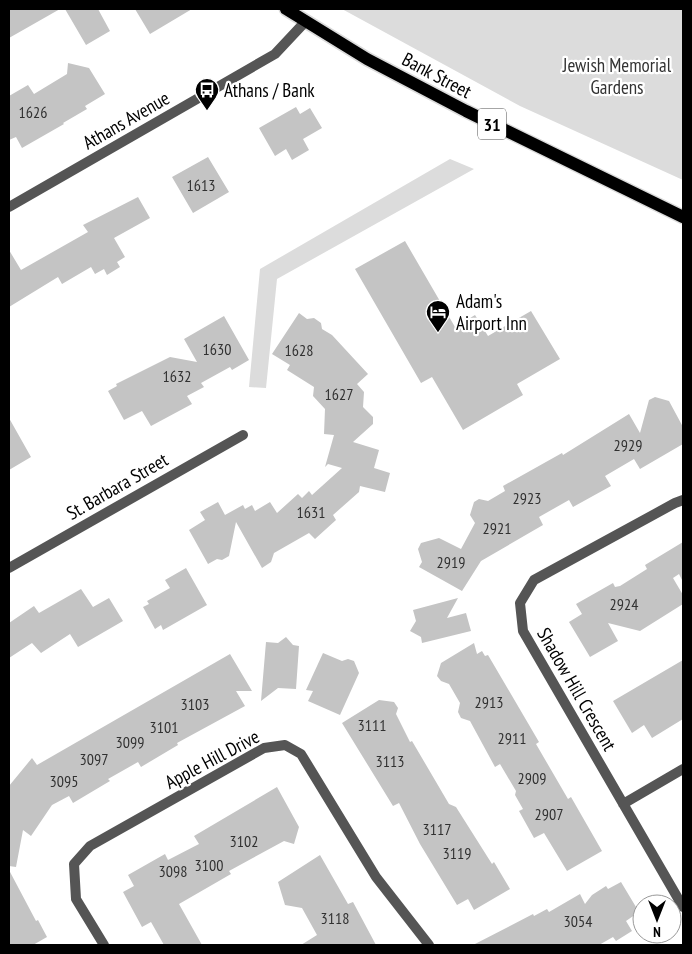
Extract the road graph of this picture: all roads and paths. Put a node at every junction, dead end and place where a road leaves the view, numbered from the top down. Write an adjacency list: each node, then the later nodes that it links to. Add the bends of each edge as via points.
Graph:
1 (286, 9): 2 (main road, Bank Street / 31)
2 (305, 22): 3 (street, Athans Avenue, via 275,54); 4 (main road, Bank Street / 31, via 508,133)
3 (9, 208)
4 (683, 217)
5 (242, 435): 7 (street, St. Barbara Street)
6 (683, 500): 9 (street, Shadow Hill Crescent, via 534,580 520,603 523,631)
7 (9, 568)
8 (683, 769): 9 (street)
9 (623, 804): 10 (street, Shadow Hill Crescent)
10 (683, 908)
11 (104, 945): 12 (street, Apple Hill Drive, via 76,899 74,864 90,846 264,748 285,745 302,754 376,877)
12 (429, 945)

